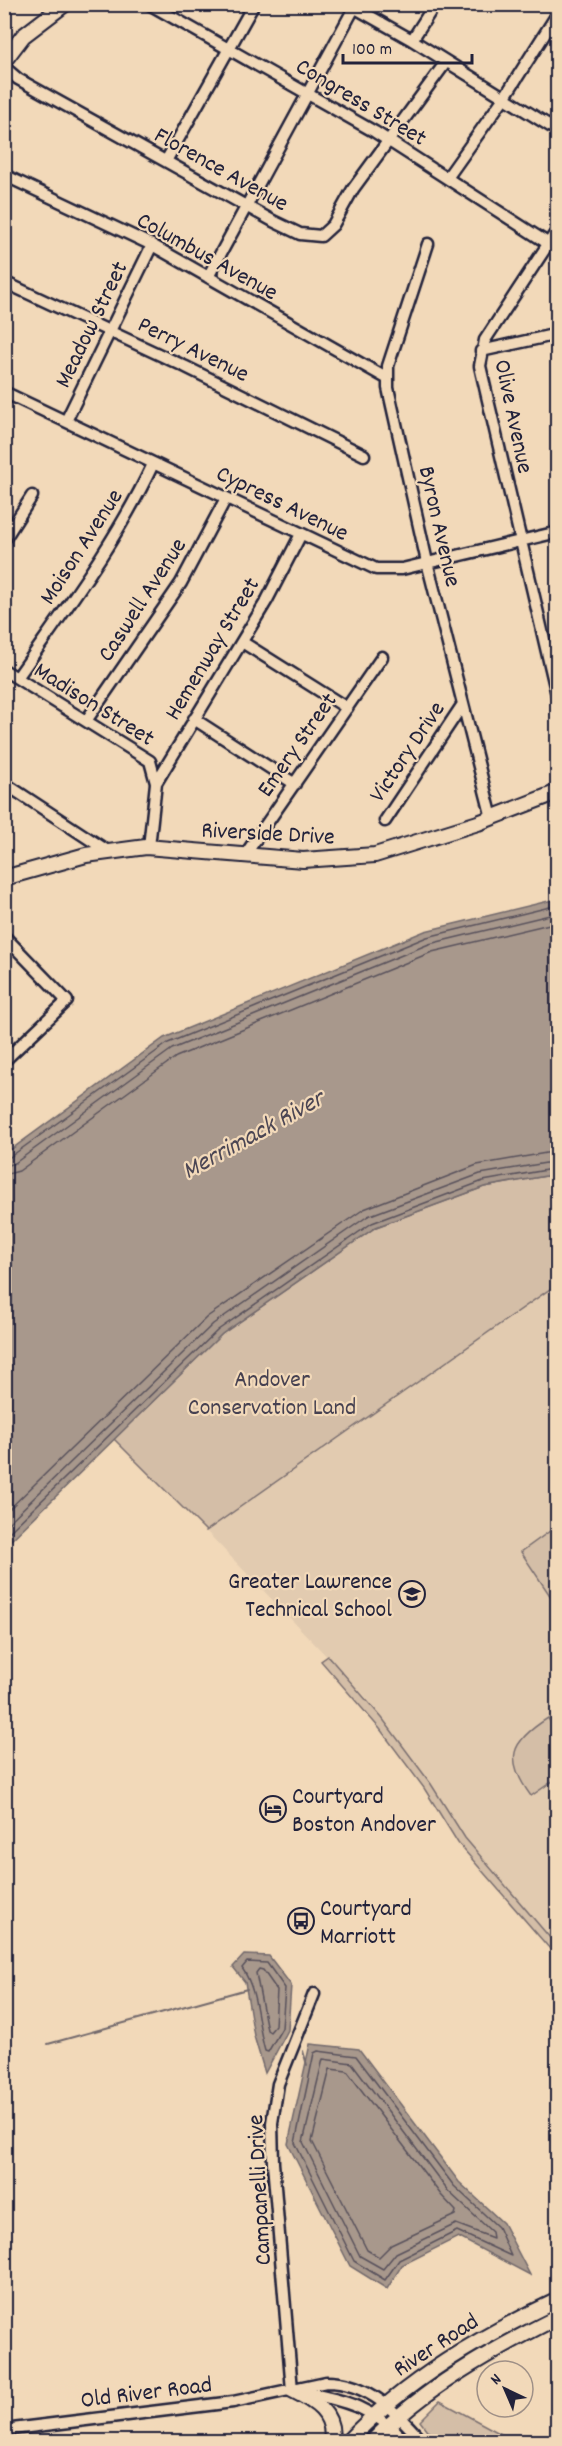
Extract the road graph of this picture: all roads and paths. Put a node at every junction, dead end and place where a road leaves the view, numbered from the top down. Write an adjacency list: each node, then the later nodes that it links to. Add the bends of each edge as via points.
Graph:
1 (65, 4): 9 (main road, via 23,36)
2 (149, 4): 8 (street, Congress Street)
3 (254, 4): 8 (street)
4 (435, 4): 7 (street)
5 (352, 6): 7 (street); 12 (street)
6 (558, 13): 13 (street)
7 (412, 40): 10 (street)
8 (229, 48): 12 (street, Congress Street); 16 (street)
9 (4, 61)
10 (446, 62): 13 (street); 15 (street)
11 (4, 67): 16 (street, Florence Avenue, via 18,79)
12 (308, 93): 15 (street, Congress Street); 19 (street)
13 (504, 98): 14 (street); 18 (street)
14 (558, 131)
15 (388, 140): 18 (street, Congress Street); 19 (street, Florence Avenue, via 333,225 321,236 300,234)
16 (166, 161): 19 (street, Florence Avenue)
17 (4, 175): 23 (street, Columbus Avenue)
18 (447, 178): 22 (street, Congress Street)
19 (247, 206): 24 (street)
20 (558, 229): 22 (street)
21 (428, 244): 29 (street, Byron Avenue, via 388,366)
22 (549, 244): 28 (street, via 484,340)
23 (152, 246): 24 (street, Columbus Avenue); 26 (street, Meadow Street)
24 (208, 277): 29 (street, Columbus Avenue)
25 (4, 282): 26 (street, Perry Avenue)
26 (109, 331): 31 (street, Meadow Street); 32 (street, Perry Avenue)
27 (558, 334): 28 (street)
28 (481, 351): 39 (street, Olive Avenue, via 482,379)
29 (388, 378): 40 (street, Byron Avenue)
30 (4, 392): 31 (street, Cypress Avenue)
31 (66, 422): 33 (street, Cypress Avenue)
32 (364, 455)
33 (153, 464): 35 (street, Cypress Avenue); 44 (street, Moison Avenue, via 133,508)
34 (32, 496): 38 (street)
35 (226, 498): 37 (street, Cypress Avenue); 49 (street, Caswell Avenue, via 181,583)
36 (558, 532): 39 (street, Cypress Avenue)
37 (301, 534): 40 (street, Cypress Avenue, via 376,568 402,569); 41 (street, Hemenway Street)
38 (4, 540)
39 (522, 540): 40 (street, Cypress Avenue); 45 (street, Olive Avenue)
40 (427, 562): 46 (street, Byron Avenue)
41 (242, 642): 47 (street); 48 (street, Hemenway Street)
42 (382, 657): 47 (street, Emery Street)
43 (4, 670): 44 (street, Madison Street)
44 (17, 678): 49 (street, Madison Street)
45 (558, 699)
46 (462, 704): 54 (street, Byron Avenue); 55 (street, Victory Drive)
47 (347, 708): 52 (street, Emery Street)
48 (194, 719): 51 (street, Hemenway Street); 52 (street)
49 (86, 721): 51 (street, Madison Street, via 150,762)
50 (4, 783): 57 (street)
51 (156, 783): 56 (street, Madison Street)
52 (295, 784): 58 (street, Emery Street)
53 (558, 792): 54 (main road, Riverside Drive)
54 (492, 818): 58 (main road, Riverside Drive, via 375,855 327,860)
55 (384, 821)
56 (149, 847): 57 (main road, Riverside Drive); 58 (main road, Riverside Drive)
57 (109, 852): 59 (main road, Riverside Drive)
58 (245, 855)
59 (6, 876)
60 (4, 936): 61 (street, via 67,1000)
61 (4, 1061)
62 (314, 1994): 65 (street, Campanelli Drive, via 278,2084 272,2123)
63 (558, 2300): 67 (main road, River Road, via 456,2355)
64 (558, 2317): 67 (main road, River Road, via 512,2339)
65 (292, 2390): 66 (street, Old River Road, via 334,2398); 67 (street, Old River Road, via 339,2382 367,2392); 68 (street, Old River Road, via 233,2402); 69 (main road, via 321,2407 333,2430)
66 (375, 2413): 67 (main road, River Road); 70 (main road, River Road)
67 (393, 2414): 71 (main road, River Road); 72 (street); 73 (street)
68 (4, 2430)
69 (332, 2442)
70 (347, 2442)
71 (372, 2442)
72 (406, 2442)
73 (423, 2442)

